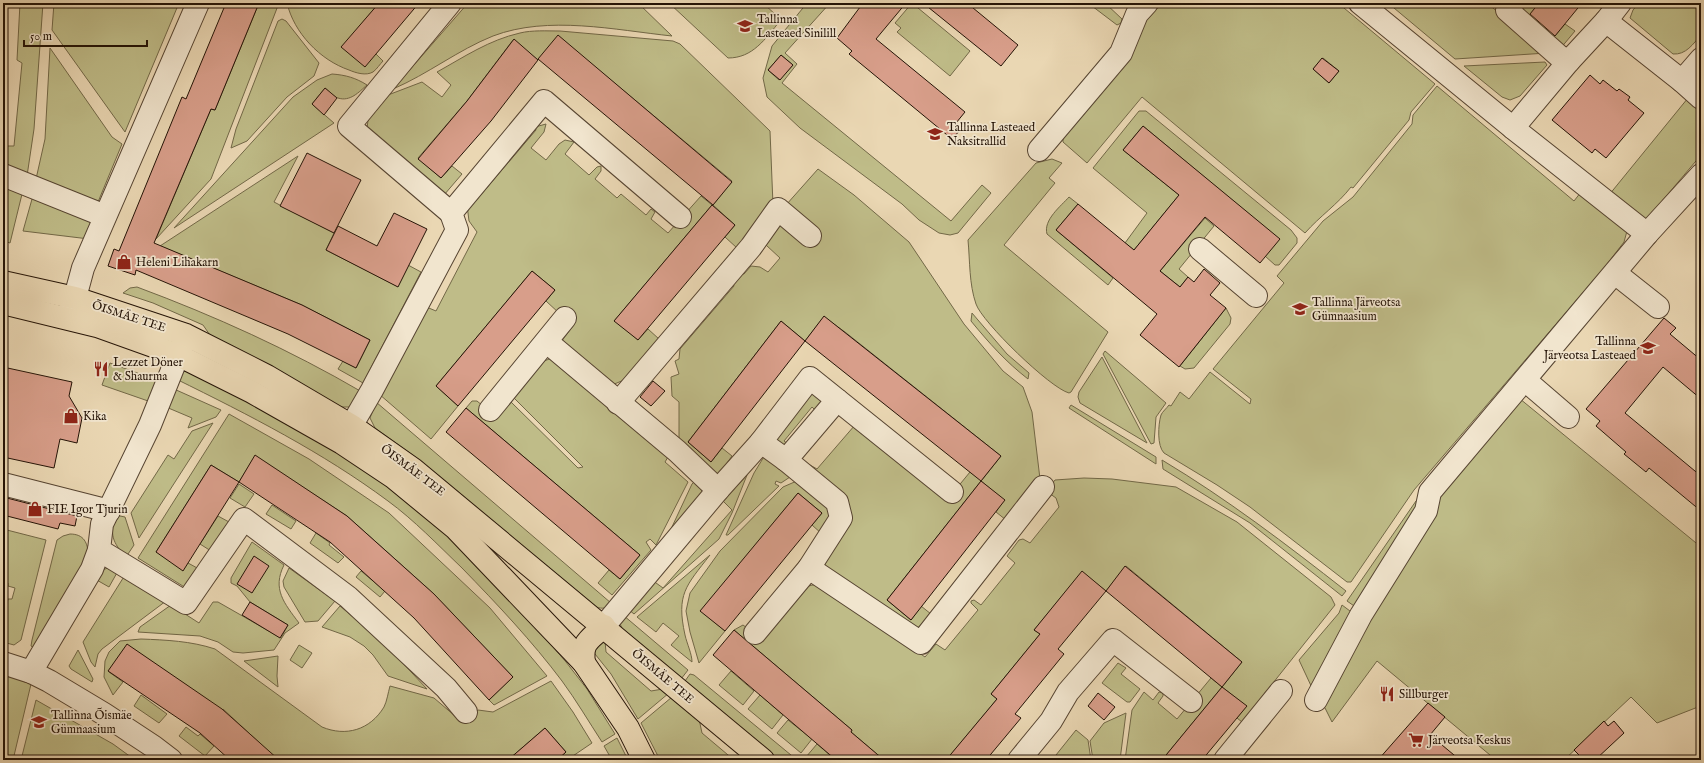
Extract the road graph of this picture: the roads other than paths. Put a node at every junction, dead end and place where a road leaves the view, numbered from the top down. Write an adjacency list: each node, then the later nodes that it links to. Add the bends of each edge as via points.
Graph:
1 (198, 3): 17 (street)
2 (450, 3): 16 (street, via 350,126)
3 (1360, 3): 12 (street)
4 (1620, 3): 7 (street)
5 (1506, 5): 9 (street, via 1559,56)
6 (1136, 7): 13 (street, via 1121,53)
7 (1606, 21): 9 (street); 10 (street)
8 (1701, 59): 10 (street)
9 (1569, 62): 12 (street)
10 (1682, 81): 11 (street)
11 (1701, 98)
12 (1512, 128): 19 (street)
13 (1039, 150)
14 (3, 175): 17 (street)
15 (1701, 175): 19 (street)
16 (451, 213): 18 (street, via 544,102); 36 (street, via 457,230)
17 (105, 216): 27 (street, via 83,268)
18 (680, 217)
19 (1647, 234): 22 (street)
20 (810, 236): 33 (street, via 778,209 751,247)
21 (1200, 249): 24 (street)
22 (1615, 273): 26 (street); 31 (street)
23 (3, 282): 27 (main road, ÕISMÄE TEE)
24 (1256, 296)
25 (3, 303): 27 (main road, ÕISMÄE TEE)
26 (1658, 307)
27 (73, 308): 30 (main road, ÕISMÄE TEE)
28 (566, 318): 29 (street)
29 (547, 342): 33 (street); 34 (street)
30 (182, 345): 36 (main road, ÕISMÄE TEE, via 252,392); 43 (street, via 150,425)
31 (1525, 380): 35 (street); 53 (street, via 1430,492 1426,511 1361,615)
32 (837, 400): 37 (street, via 810,378); 38 (street); 42 (street)
33 (618, 403): 41 (street, via 677,451)
34 (490, 410)
35 (1568, 417)
36 (347, 434): 44 (main road, ÕISMÄE TEE, via 393,478); 47 (main road, ÕISMÄE TEE, via 413,468)
37 (761, 442): 38 (street); 41 (street)
38 (786, 460): 46 (street, via 837,502 841,518)
39 (3, 484): 43 (street)
40 (1043, 486): 46 (street, via 921,644)
41 (718, 490): 47 (street)
42 (952, 492)
43 (109, 511): 45 (street, via 102,524)
44 (456, 528): 47 (main road, via 487,543 592,630); 50 (main road, ÕISMÄE TEE)
45 (99, 550): 51 (street, via 92,570); 55 (street, via 186,603 244,519 348,597 446,688)
46 (809, 568): 48 (street)
47 (601, 628): 50 (main road, via 585,645); 58 (main road, ÕISMÄE TEE)
48 (755, 633)
49 (3, 663): 51 (street)
50 (584, 663): 57 (main road, ÕISMÄE TEE, via 628,728)
51 (31, 672): 56 (street, via 104,714)
52 (1281, 691): 60 (street)
53 (1316, 700)
54 (1191, 701): 59 (street, via 1113,640 1068,692 1050,721)
55 (466, 712)
56 (171, 760)
57 (644, 760)
58 (763, 760)
59 (1019, 760)
60 (1225, 760)

